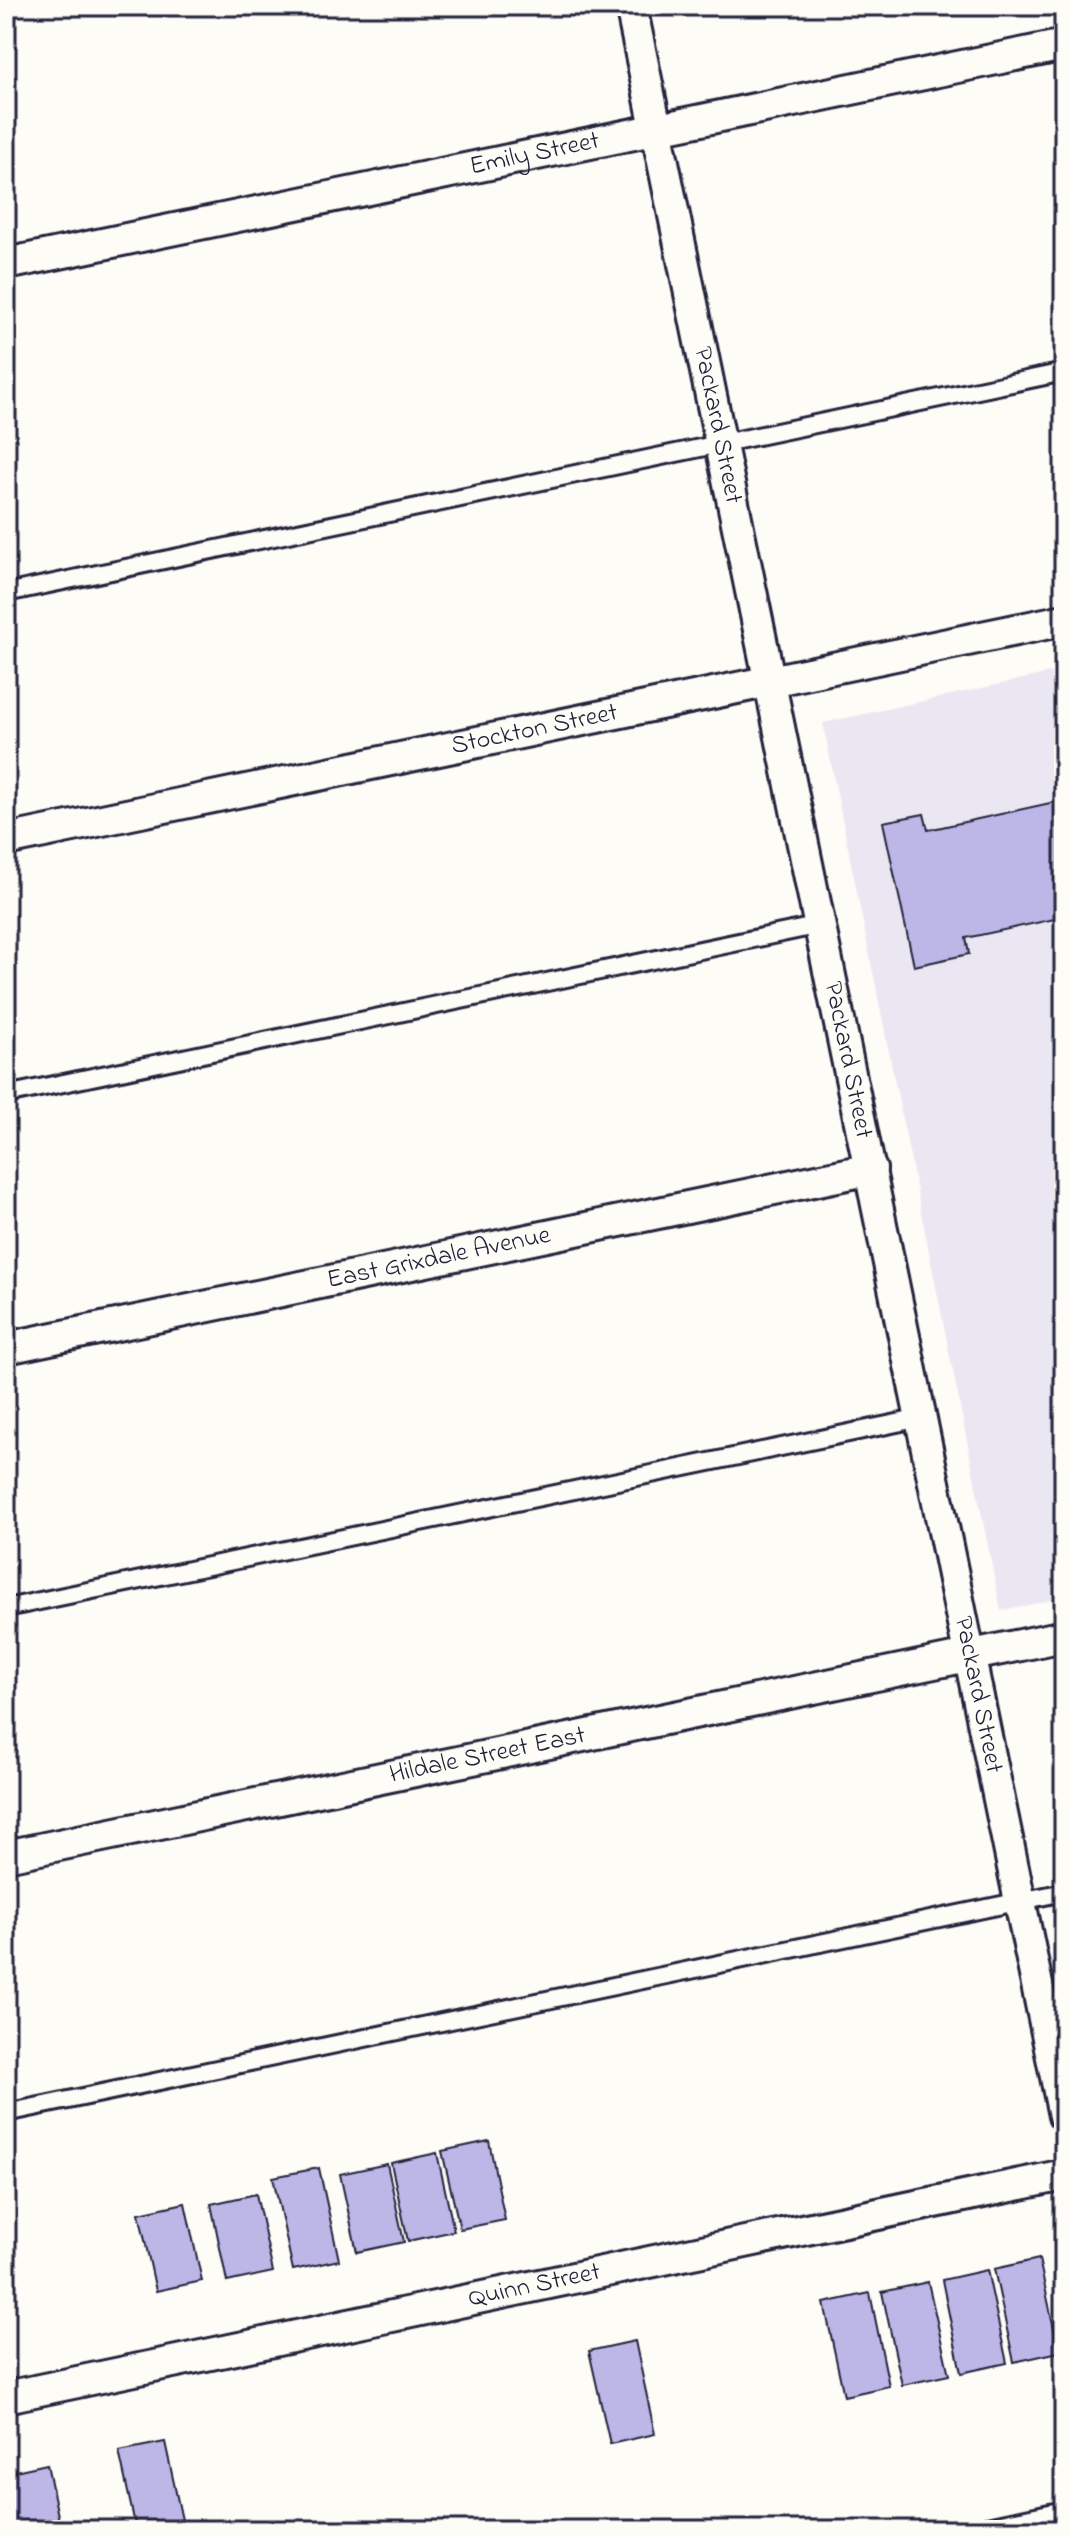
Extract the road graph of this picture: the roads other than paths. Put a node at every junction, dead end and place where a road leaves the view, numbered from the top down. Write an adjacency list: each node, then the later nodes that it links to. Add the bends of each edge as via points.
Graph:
1 (631, 6): 3 (street, Packard Street)
2 (1064, 45): 3 (street, Emily Street)
3 (657, 130): 4 (street, Emily Street); 6 (street, Packard Street)
4 (6, 264)
5 (1064, 372): 6 (lane)
6 (721, 443): 7 (lane); 9 (street, Packard Street)
7 (6, 593)
8 (1064, 620): 9 (street, Stockton Street)
9 (770, 682): 10 (street, Stockton Street); 11 (street, Packard Street)
10 (6, 840)
11 (820, 925): 12 (lane); 13 (street, Packard Street)
12 (6, 1095)
13 (871, 1169): 14 (street, East Grixdale Avenue); 15 (street, Packard Street)
14 (6, 1348)
15 (921, 1418): 16 (lane); 18 (street, Packard Street)
16 (6, 1608)
17 (1064, 1636): 18 (street, Hildale Street East)
18 (969, 1655): 19 (street, Hildale Street East); 21 (street, Packard Street)
19 (6, 1856)
20 (1064, 1892): 21 (lane)
21 (1020, 1901): 22 (lane); 23 (street, Packard Street)
22 (6, 2113)
23 (1064, 2116)
24 (1064, 2175): 25 (street, Quinn Street)
25 (6, 2397)
26 (1064, 2510): 27 (lane)
27 (968, 2530)

